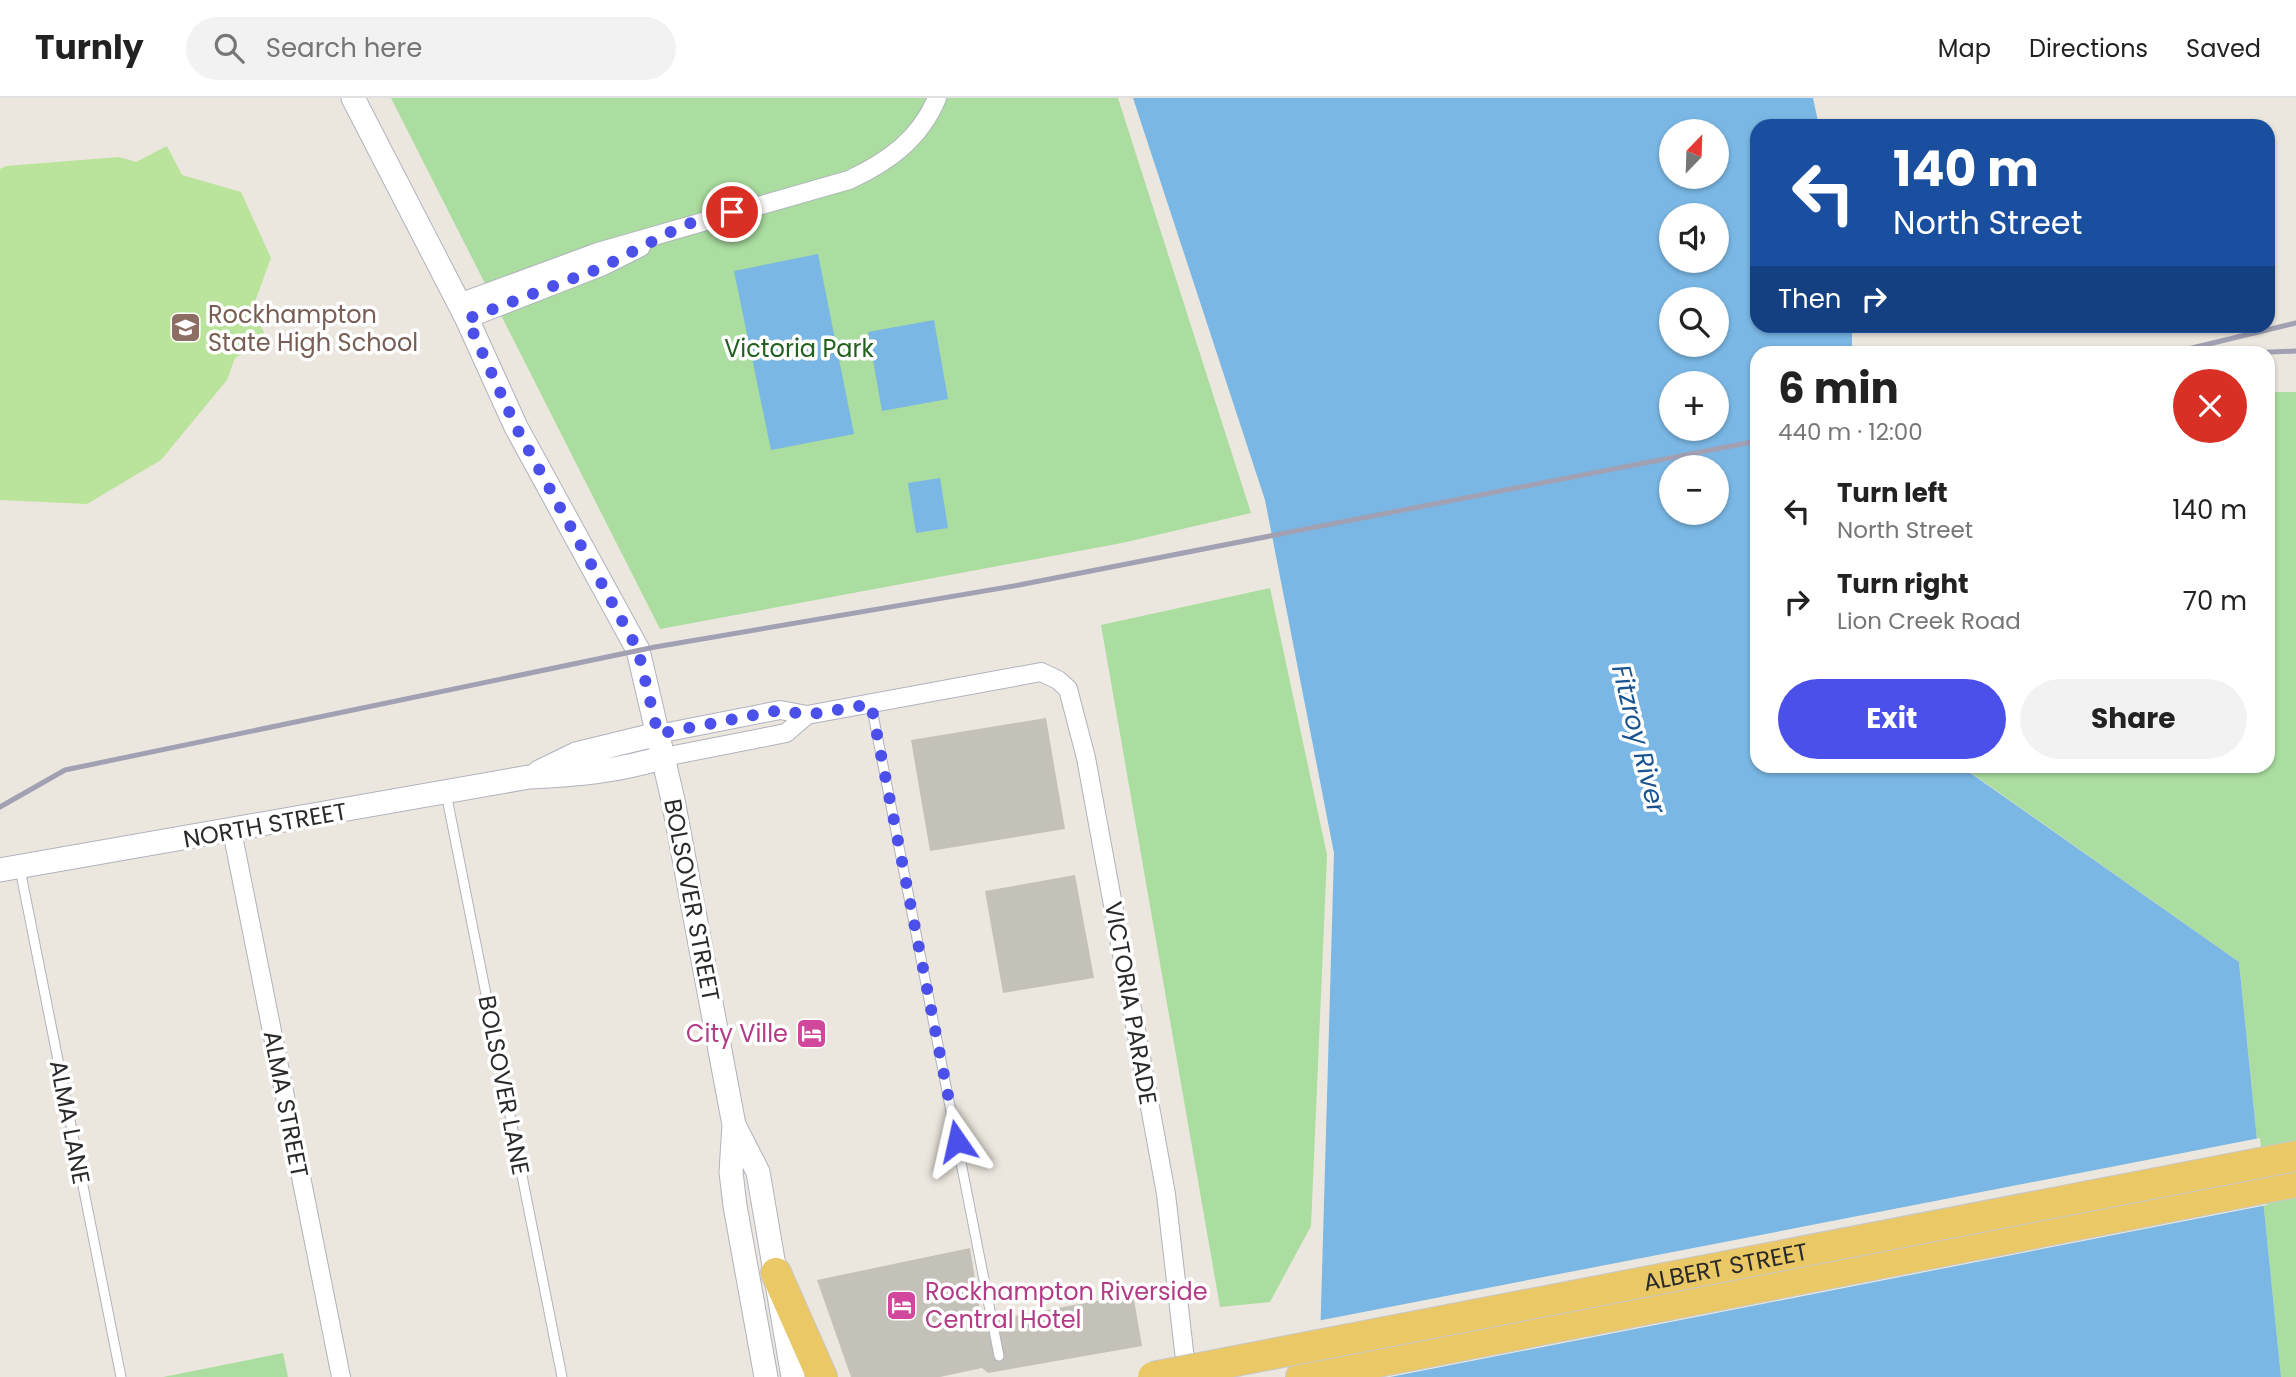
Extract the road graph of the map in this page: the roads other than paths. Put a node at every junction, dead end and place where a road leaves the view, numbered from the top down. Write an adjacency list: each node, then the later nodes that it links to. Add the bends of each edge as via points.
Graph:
1 (353, 98): 3 (street, BOLSOVER STREET)
2 (937, 98): 3 (street, via 924,123 901,150 849,180 598,252)
3 (463, 311): 7 (street, BOLSOVER STREET, via 516,427 638,650)
4 (1015, 676): 5 (street, NORTH STREET); 25 (street, VICTORIA PARADE, via 1041,672 1068,689 1086,758 1166,1194)
5 (871, 704): 6 (street, NORTH STREET); 17 (lane)
6 (807, 715): 7 (street, NORTH STREET, via 780,710); 8 (street, NORTH STREET, via 786,733)
7 (658, 734): 8 (street, BOLSOVER STREET); 9 (street, NORTH STREET, via 576,754)
8 (664, 757): 9 (street, NORTH STREET, via 583,775); 13 (street, BOLSOVER STREET)
9 (529, 777): 10 (street, NORTH STREET)
10 (446, 793): 11 (street, NORTH STREET); 20 (lane, BOLSOVER LANE)
11 (232, 831): 12 (street, NORTH STREET); 19 (street, ALMA STREET)
12 (10, 869): 18 (lane, ALMA LANE)
13 (734, 1125): 16 (street, BOLSOVER STREET, via 758,1172); 21 (street, BOLSOVER STREET, via 731,1172 735,1206)
14 (2296, 1156): 24 (highway, ALBERT STREET, bridge)
15 (2296, 1182): 26 (highway, ALBERT STREET)
16 (776, 1273): 22 (street, BOLSOVER STREET); 23 (highway)
17 (999, 1356)
18 (121, 1377)
19 (341, 1377)
20 (562, 1377)
21 (766, 1377)
22 (793, 1377)
23 (822, 1377)
24 (1153, 1377)
25 (1186, 1377)
26 (1301, 1377)

